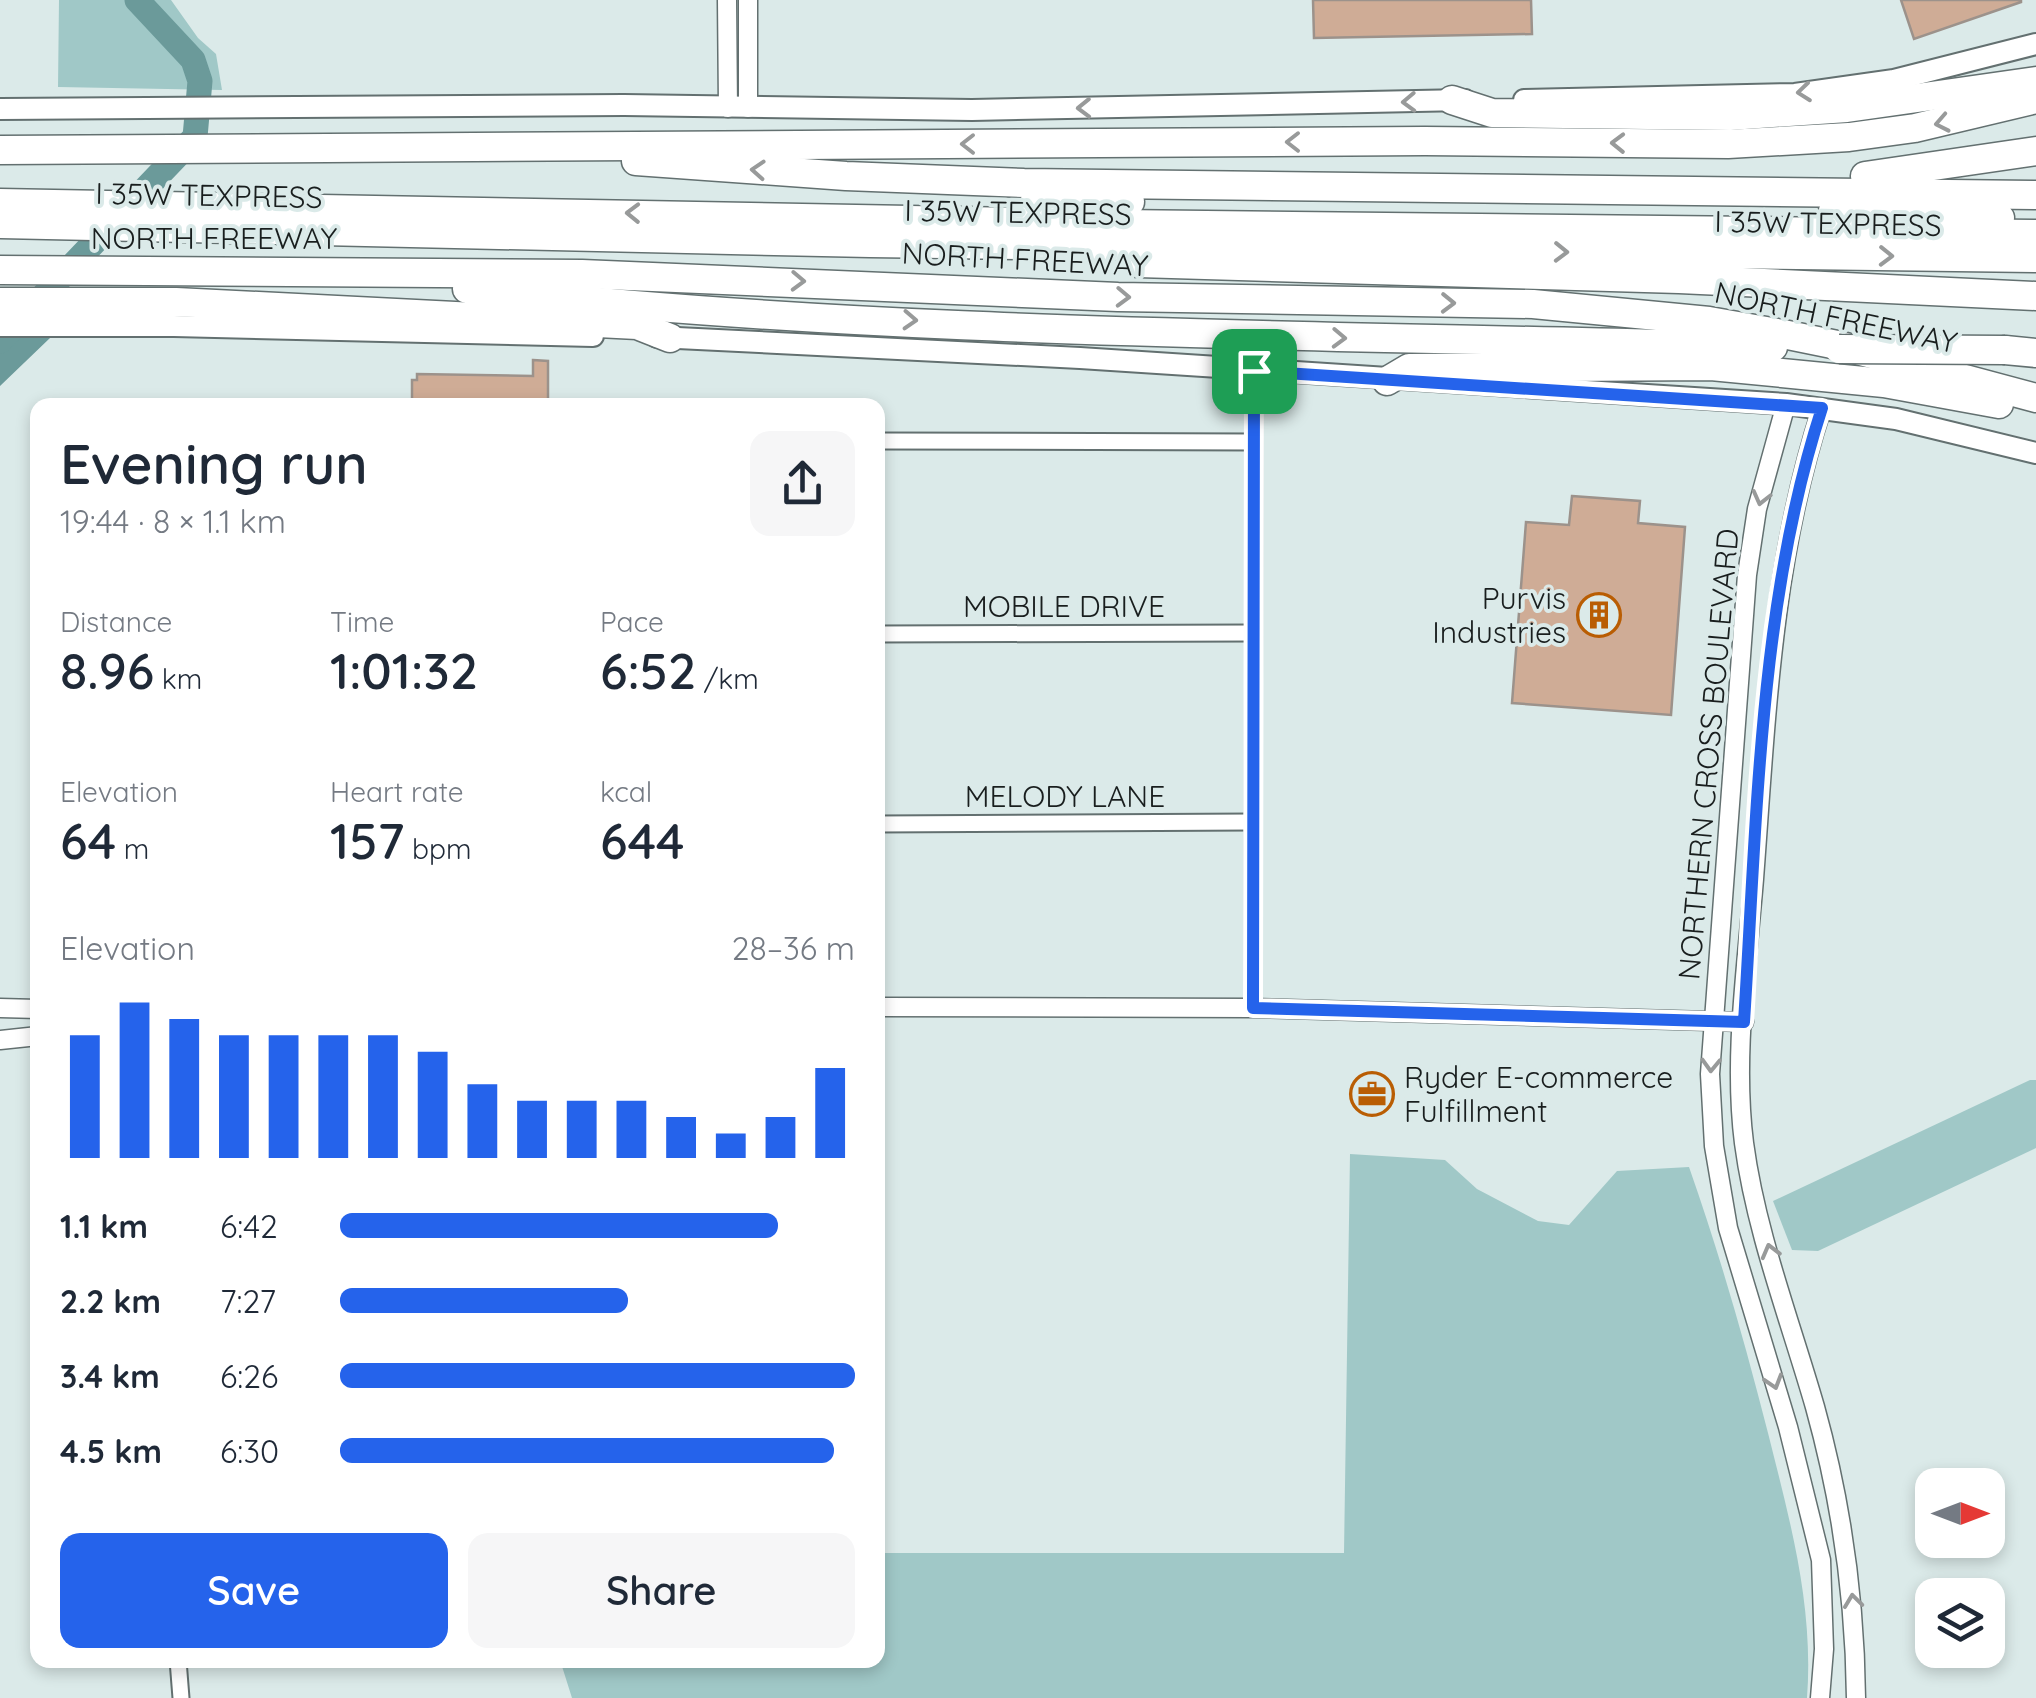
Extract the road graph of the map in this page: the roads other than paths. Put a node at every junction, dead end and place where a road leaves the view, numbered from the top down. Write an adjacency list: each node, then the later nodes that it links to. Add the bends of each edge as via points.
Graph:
1 (727, 0): 7 (street)
2 (748, 0): 7 (street)
3 (2036, 44): 6 (main road, one-way to 6, via 1909,76 1795,94)
4 (2036, 81): 6 (highway, via 1847,108 1730,116 1492,113)
5 (2036, 99): 9 (highway, one-way to 9, via 1915,128 1747,144)
6 (1452, 100): 7 (main road, one-way to 7)
7 (738, 108): 8 (main road)
8 (0, 109)
9 (252, 146): 10 (highway); 12 (highway, one-way to 9, via 1024,182 638,162 279,159)
10 (0, 150)
11 (2036, 151): 12 (highway, via 1882,176 1565,180)
12 (1531, 188): 13 (highway)
13 (2036, 195)
14 (0, 203): 15 (highway, I 35W TEXPRESS, one-way to 14)
15 (685, 214): 16 (highway, via 706,204 1217,200 1887,212); 18 (highway, I 35W TEXPRESS)
16 (2036, 222)
17 (0, 224): 19 (highway, I 35W TEXPRESS)
18 (2036, 234)
19 (974, 244): 20 (highway, I 35W TEXPRESS, one-way to 20); 23 (highway, via 1015,255 1202,268 1679,279)
20 (2036, 258)
21 (2, 270): 22 (highway, NORTH FREEWAY)
22 (374, 272): 27 (highway, one-way to 27, bridge, via 402,284 730,311 1494,343); 30 (highway, NORTH FREEWAY, one-way to 30, via 1550,306 1783,334)
23 (2036, 296)
24 (0, 302): 26 (highway, via 638,325)
25 (0, 326): 26 (main road)
26 (670, 338): 28 (main road)
27 (2036, 351)
28 (1254, 371): 29 (main road); 35 (street)
29 (1387, 381): 31 (main road); 33 (highway, via 1409,368 1711,366 1884,383)
30 (2036, 398)
31 (1786, 404): 32 (main road); 39 (street, NORTHERN CROSS BOULEVARD, one-way to 39, via 1746,575)
32 (1822, 408): 36 (main road); 40 (street, NORTHERN CROSS BOULEVARD, via 1784,561)
33 (2036, 414)
34 (885, 441): 35 (street)
35 (1253, 442): 37 (street)
36 (2036, 454)
37 (1252, 633): 38 (street, MOBILE DRIVE); 41 (street)
38 (885, 634)
39 (1734, 740): 40 (street); 47 (street, NORTHERN CROSS BOULEVARD)
40 (1764, 745): 48 (street, NORTHERN CROSS BOULEVARD)
41 (1252, 822): 42 (street, MELODY LANE); 46 (street)
42 (885, 824)
43 (885, 1007): 46 (street)
44 (0, 1008): 45 (street)
45 (30, 1008)
46 (1253, 1008): 47 (street)
47 (1713, 1022): 48 (street); 52 (street, NORTHERN CROSS BOULEVARD, one-way to 52, via 1714,1146 1728,1228 1821,1560)
48 (1744, 1022): 51 (street, NORTHERN CROSS BOULEVARD, one-way to 48, via 1845,1530 1744,1144)
49 (30, 1037): 50 (street)
50 (0, 1040)
51 (1855, 1645): 52 (street); 56 (street, NORTHERN CROSS BOULEVARD)
52 (1824, 1650): 55 (street, NORTHERN CROSS BOULEVARD)
53 (179, 1668): 54 (street)
54 (182, 1698)
55 (1820, 1698)
56 (1856, 1698)

